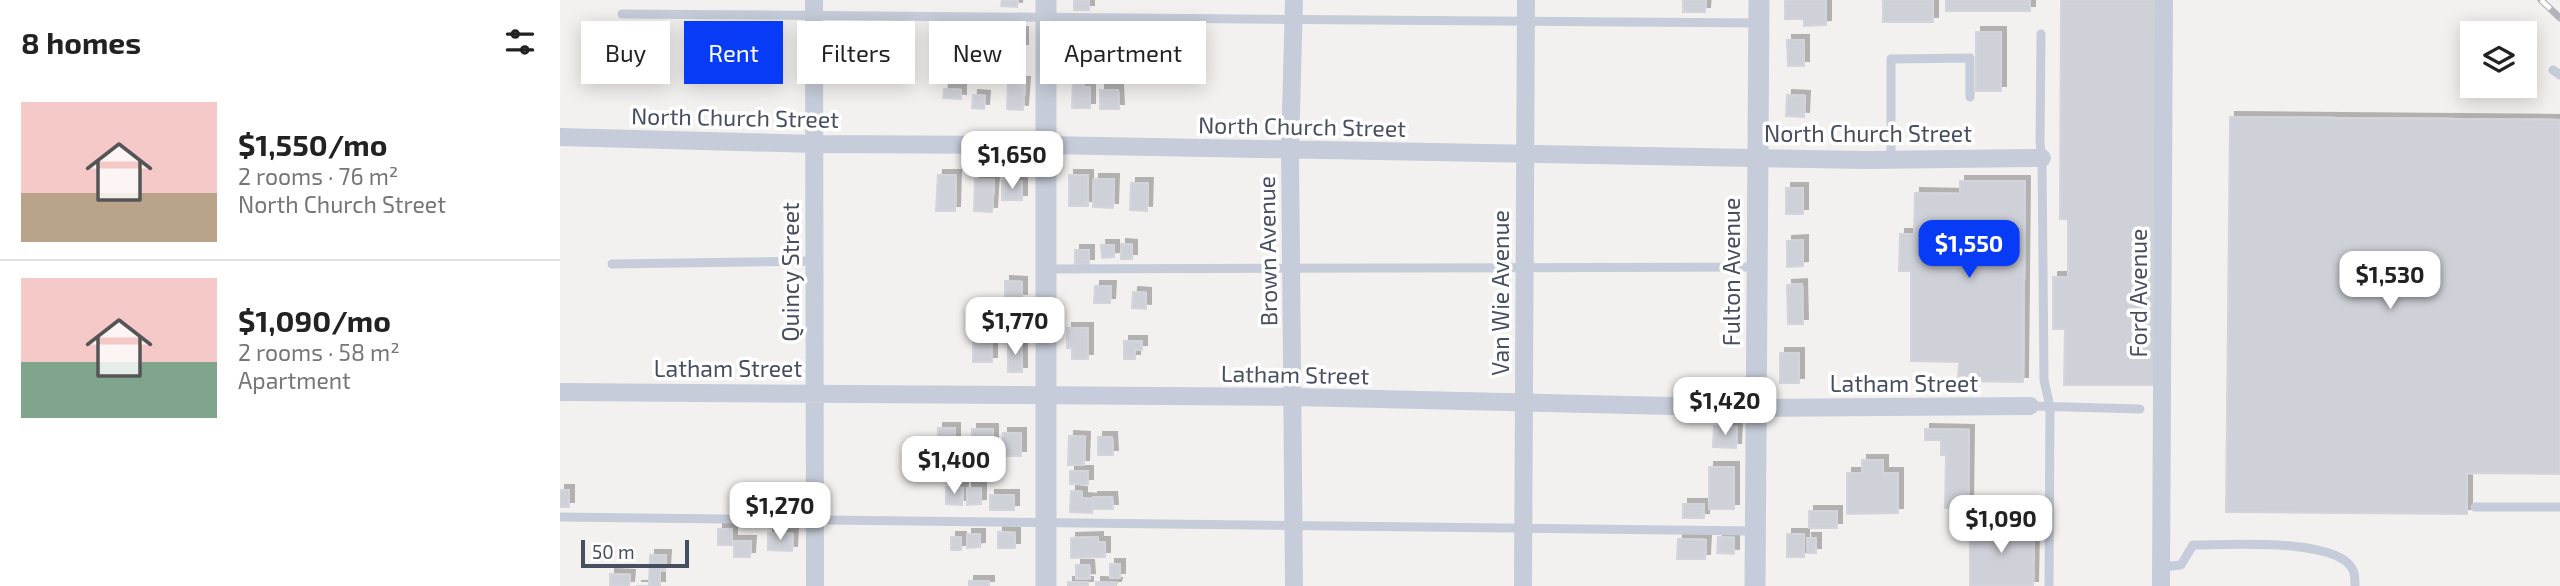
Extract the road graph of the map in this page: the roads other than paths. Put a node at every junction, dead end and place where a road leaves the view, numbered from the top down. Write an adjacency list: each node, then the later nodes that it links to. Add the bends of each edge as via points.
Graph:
1 (1294, 0): 8 (street, Brown Avenue)
2 (1526, 0): 9 (street, Van Wie Avenue)
3 (1759, 0): 10 (street, Fulton Avenue)
4 (2164, 0): 44 (street, Ford Avenue)
5 (814, 7): 6 (lane); 7 (lane); 14 (street, Quincy Street)
6 (1046, 8): 8 (lane); 15 (street)
7 (622, 14)
8 (1293, 19): 9 (lane); 16 (street, Brown Avenue)
9 (1526, 23): 10 (lane); 17 (street, Van Wie Avenue)
10 (1759, 23): 18 (street, Fulton Avenue)
11 (2041, 34): 19 (lane)
12 (1970, 97): 20 (lane, via 1970,58 1891,59)
13 (560, 137): 14 (street, North Church Street)
14 (814, 144): 15 (street, North Church Street); 21 (street, Quincy Street)
15 (1046, 145): 16 (street, North Church Street); 26 (street)
16 (1290, 150): 17 (street, North Church Street); 25 (street, Brown Avenue)
17 (1525, 154): 18 (street, North Church Street); 23 (street, Van Wie Avenue)
18 (1758, 158): 20 (street, North Church Street); 24 (street, Fulton Avenue)
19 (2042, 158): 20 (street, North Church Street); 33 (lane, via 2044,380)
20 (1891, 160)
21 (815, 261): 22 (lane); 28 (street, Quincy Street)
22 (612, 264)
23 (1525, 267): 24 (lane); 25 (lane); 31 (street, Van Wie Avenue)
24 (1757, 267): 34 (street, Fulton Avenue)
25 (1291, 268): 26 (lane); 30 (street, Brown Avenue)
26 (1047, 269): 29 (street)
27 (560, 392): 28 (street, Latham Street)
28 (814, 393): 29 (street, Latham Street); 39 (street, Quincy Street)
29 (1046, 396): 30 (street, Latham Street); 40 (street)
30 (1294, 397): 31 (street, Latham Street); 41 (street, Brown Avenue)
31 (1524, 404): 34 (street, Latham Street); 42 (street, Van Wie Avenue)
32 (2030, 407): 33 (lane); 34 (street, Latham Street)
33 (2050, 407): 35 (lane); 50 (lane)
34 (1756, 408): 43 (street, Fulton Avenue)
35 (2140, 409)
36 (2474, 507): 37 (lane)
37 (2560, 507)
38 (560, 517): 39 (lane)
39 (815, 520): 40 (lane); 45 (street, Quincy Street)
40 (1045, 523): 41 (lane); 46 (street)
41 (1294, 526): 42 (lane); 47 (street, Brown Avenue)
42 (1524, 528): 43 (lane); 48 (street, Van Wie Avenue)
43 (1756, 531): 49 (street, Fulton Avenue)
44 (2161, 567): 51 (street, Ford Avenue); 52 (lane, via 2181,565 2193,545 2308,547 2332,552 2347,562 2354,571)
45 (815, 586)
46 (1046, 586)
47 (1294, 586)
48 (1523, 586)
49 (1755, 586)
50 (2049, 586)
51 (2161, 586)
52 (2355, 586)

